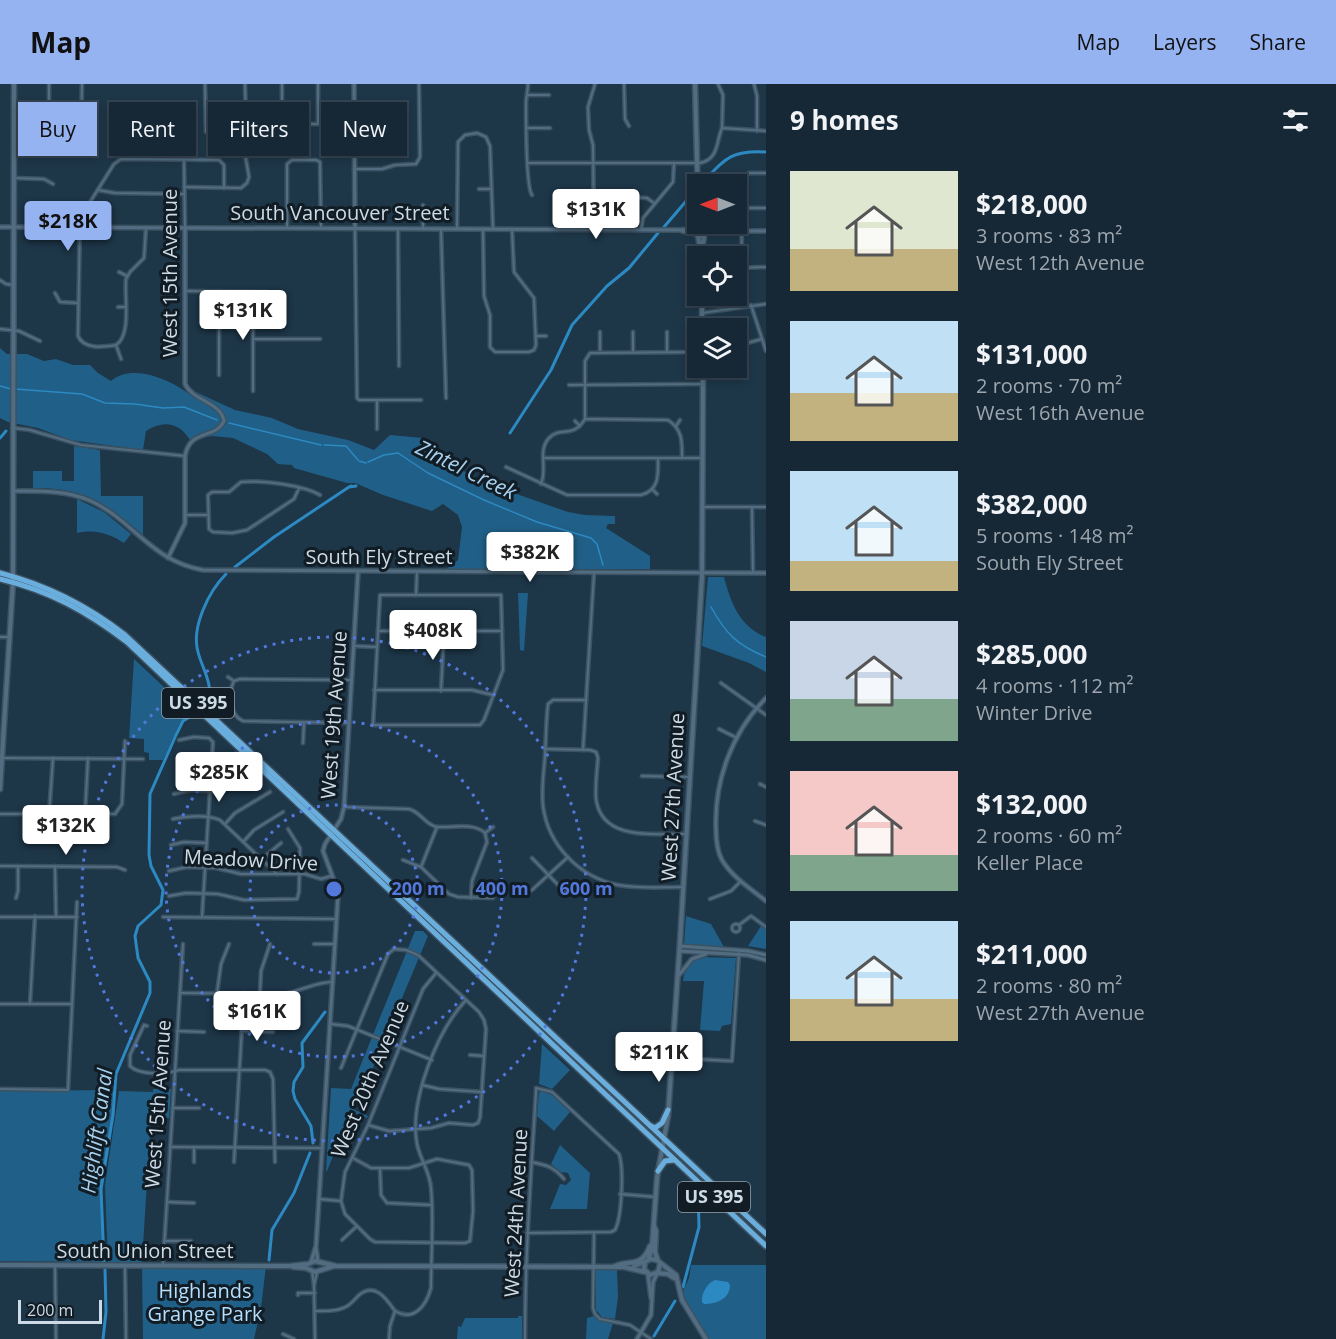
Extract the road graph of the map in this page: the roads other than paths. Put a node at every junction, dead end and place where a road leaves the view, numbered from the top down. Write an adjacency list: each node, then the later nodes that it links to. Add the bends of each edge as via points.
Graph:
1 (14, 84): 32 (main road)
2 (49, 84): 18 (street)
3 (82, 84): 19 (street)
4 (205, 84): 31 (street)
5 (246, 84): 20 (street)
6 (282, 84): 21 (street)
7 (318, 84): 24 (street)
8 (354, 84): 22 (street)
9 (419, 84): 41 (street, via 420,157 416,164)
10 (528, 84): 16 (street)
11 (595, 84): 38 (street, via 588,107)
12 (624, 84): 25 (street, via 625,119)
13 (694, 84): 40 (main road)
14 (718, 84): 28 (street, via 723,99)
15 (754, 84): 29 (street)
16 (527, 95): 17 (street); 26 (street)
17 (549, 95)
18 (49, 102)
19 (82, 102)
20 (246, 102)
21 (282, 102)
22 (354, 102)
23 (309, 124): 24 (street)
24 (318, 124)
25 (629, 126)
26 (527, 128): 27 (street); 37 (street)
27 (550, 128)
28 (722, 128): 29 (street); 40 (street, via 714,154 706,162)
29 (758, 131): 30 (street)
30 (766, 131)
31 (206, 132)
32 (14, 139): 33 (street); 45 (main road)
33 (18, 139)
34 (246, 156): 48 (street, via 247,183 241,188)
35 (354, 156): 41 (street)
36 (184, 160): 47 (street, West 15th Avenue); 48 (street, via 222,161); 51 (street, via 117,160)
37 (528, 163): 38 (street); 53 (street)
38 (593, 163): 39 (street); 75 (street)
39 (674, 163): 40 (street); 55 (street, via 673,182)
40 (696, 163): 43 (main road)
41 (354, 169): 66 (street)
42 (766, 173): 44 (street)
43 (697, 174)
44 (747, 175)
45 (14, 178): 46 (street); 60 (main road)
46 (53, 184)
47 (184, 187): 48 (street); 52 (street, West 15th Avenue)
48 (224, 188)
49 (479, 189): 50 (street)
50 (491, 189): 70 (street, via 490,146 486,137 461,137); 72 (street)
51 (98, 190): 52 (street); 61 (street, via 82,213)
52 (184, 194): 63 (street, West 15th Avenue)
53 (532, 195)
54 (629, 197): 55 (street, via 645,197)
55 (655, 204): 76 (street, via 643,218)
56 (423, 205): 68 (street)
57 (747, 208): 58 (street)
58 (766, 208)
59 (0, 227): 60 (street, South Vancouver Street)
60 (14, 227): 61 (street, South Vancouver Street); 89 (main road)
61 (79, 227): 62 (street, South Vancouver Street); 95 (street)
62 (146, 228): 63 (street, South Vancouver Street); 87 (street, via 144,258)
63 (185, 228): 64 (street, South Vancouver Street); 90 (street, West 15th Avenue)
64 (287, 228): 65 (street, South Vancouver Street); 65 (street, via 288,161 292,160 319,161)
65 (321, 228): 66 (street, South Vancouver Street)
66 (355, 228): 67 (street, South Vancouver Street); 130 (street, via 358,400)
67 (398, 229): 68 (street, South Vancouver Street); 122 (street)
68 (423, 229): 69 (street, South Vancouver Street)
69 (441, 229): 70 (street, South Vancouver Street); 129 (street)
70 (457, 229): 71 (street, South Vancouver Street)
71 (483, 229): 72 (street, South Vancouver Street); 108 (street, via 484,296 491,349 529,352 534,350)
72 (493, 229): 73 (street, South Vancouver Street)
73 (512, 229): 75 (street, South Vancouver Street); 108 (street, via 514,272 534,298)
74 (687, 229): 77 (street, South Vancouver Street)
75 (594, 230): 76 (street, South Vancouver Street)
76 (641, 230): 77 (street, South Vancouver Street)
77 (680, 230): 81 (street, South Vancouver Street)
78 (747, 231): 79 (street, South Vancouver Street)
79 (766, 231)
80 (704, 234): 81 (main road); 83 (main road)
81 (697, 235): 82 (main road)
82 (699, 246)
83 (702, 246)
84 (747, 267): 85 (street)
85 (766, 267)
86 (119, 272): 87 (street)
87 (127, 276): 100 (street)
88 (0, 280): 89 (street)
89 (14, 285): 104 (main road)
90 (185, 291): 91 (street); 139 (street, West 15th Avenue, via 186,387 222,413 224,421 218,429 192,440)
91 (219, 291): 92 (street); 123 (street)
92 (253, 292): 93 (street); 110 (street)
93 (268, 292)
94 (55, 293): 95 (street, via 60,302)
95 (78, 303): 115 (street, via 78,338 89,346)
96 (751, 304): 97 (street); 101 (street); 112 (street)
97 (766, 304)
98 (702, 306): 101 (main road)
99 (118, 308): 100 (street)
100 (126, 308): 115 (street, via 125,336)
101 (702, 313): 102 (main road)
102 (702, 318)
103 (0, 329): 104 (street)
104 (14, 331): 113 (street); 137 (main road)
105 (600, 332): 116 (street)
106 (633, 332): 117 (street)
107 (667, 332): 119 (street)
108 (536, 336): 109 (street)
109 (546, 336)
110 (253, 339): 111 (street); 128 (street)
111 (320, 339)
112 (762, 339): 114 (street); 118 (street)
113 (40, 341)
114 (747, 343)
115 (117, 345): 121 (street)
116 (600, 351): 117 (street); 127 (street, via 590,353 585,361)
117 (633, 351): 119 (street)
118 (766, 351)
119 (667, 352): 120 (street)
120 (687, 352)
121 (121, 359)
122 (399, 366)
123 (219, 375)
124 (703, 378): 126 (main road, West 27th Avenue)
125 (569, 384): 127 (street)
126 (703, 384): 127 (street); 143 (main road, West 27th Avenue)
127 (585, 385): 132 (street)
128 (253, 391)
129 (446, 398)
130 (377, 400): 131 (street); 138 (street)
131 (421, 400)
132 (585, 419): 135 (street); 136 (street, via 664,419)
133 (680, 420): 136 (street)
134 (574, 421): 135 (street)
135 (580, 426): 140 (street, via 572,432 551,436 544,446)
136 (676, 426): 142 (street, via 681,433)
137 (14, 428): 139 (street, via 81,446); 148 (main road)
138 (377, 429)
139 (185, 456): 154 (street)
140 (543, 458): 141 (street); 145 (street)
141 (658, 458): 142 (street); 147 (street, via 658,478)
142 (682, 458): 143 (street)
143 (703, 458): 151 (main road, West 27th Avenue)
144 (506, 467): 145 (street)
145 (541, 484): 147 (street, via 573,496 641,495)
146 (299, 488): 150 (street); 155 (street, via 237,484 230,492 209,493); 155 (street, via 294,499 247,530 210,531)
147 (652, 489): 149 (street)
148 (14, 491): 156 (street, South Ely Street, via 56,492 91,501); 165 (main road)
149 (657, 494)
150 (320, 495)
151 (703, 507): 152 (street); 161 (main road, West 27th Avenue)
152 (752, 507): 153 (street); 162 (street)
153 (766, 507)
154 (186, 515): 155 (street); 156 (street)
155 (208, 515)
156 (168, 558): 157 (street, South Ely Street, via 189,567 211,570)
157 (358, 572): 158 (street, South Ely Street); 172 (street, West 19th Avenue)
158 (417, 572): 160 (street, South Ely Street); 166 (street)
159 (0, 573): 165 (highway, US 395)
160 (594, 573): 161 (street, South Ely Street); 184 (street)
161 (702, 573): 162 (street, South Ely Street); 208 (main road, West 27th Avenue)
162 (753, 573): 163 (street, South Ely Street)
163 (766, 573)
164 (0, 579): 165 (highway, US 395)
165 (13, 580): 171 (main road); 230 (highway, US 395, via 69,598 119,630)
166 (416, 595): 167 (street, via 380,595); 168 (street, via 501,595)
167 (378, 631): 169 (street); 173 (street)
168 (502, 631): 169 (street); 182 (street, via 503,670)
169 (444, 632): 181 (street)
170 (0, 637): 171 (street)
171 (11, 637): 175 (main road)
172 (354, 646): 173 (street); 177 (street, West 19th Avenue)
173 (377, 647): 180 (street)
174 (0, 673): 175 (street)
175 (8, 673): 186 (main road)
176 (228, 677): 178 (street)
177 (351, 680): 178 (street); 189 (street, West 19th Avenue)
178 (234, 681): 188 (street, via 236,717 243,721)
179 (720, 683): 185 (street)
180 (374, 690): 181 (street); 182 (street, via 372,723 376,726 476,726 484,720)
181 (441, 690): 182 (street, via 476,690)
182 (494, 695)
183 (766, 698): 185 (street)
184 (586, 700): 195 (street, via 550,701); 196 (street)
185 (756, 708): 187 (street); 191 (street)
186 (3, 710): 198 (main road)
187 (766, 715)
188 (304, 723): 189 (street); 194 (street)
189 (348, 723): 215 (street, West 19th Avenue)
190 (719, 729): 191 (street)
191 (737, 738): 237 (street, via 722,771 717,798)
192 (179, 740): 203 (street, via 211,739)
193 (125, 741): 201 (street)
194 (303, 743)
195 (545, 749): 196 (street); 236 (street, via 545,814 553,838)
196 (583, 750): 231 (street, via 596,752 596,799 604,818 614,827 624,831)
197 (235, 756): 206 (street, via 234,762)
198 (2, 758): 199 (street); 211 (main road)
199 (53, 758): 200 (street); 218 (street)
200 (88, 758): 201 (street); 219 (street)
201 (124, 759): 202 (street); 219 (street, via 122,804 118,812)
202 (143, 759)
203 (211, 766): 204 (street); 212 (street)
204 (178, 768)
205 (250, 771): 206 (street)
206 (244, 776): 212 (street, via 217,792)
207 (642, 776): 208 (street)
208 (689, 777): 231 (main road, West 27th Avenue)
209 (760, 784): 210 (street)
210 (766, 787)
211 (0, 789)
212 (210, 791): 214 (street); 220 (street)
213 (270, 792): 223 (street, via 235,813)
214 (174, 794)
215 (344, 807): 225 (street, via 409,808); 230 (street, West 19th Avenue)
216 (283, 812): 232 (street)
217 (0, 814): 218 (street)
218 (49, 815): 219 (street)
219 (85, 815): 228 (street)
220 (208, 817): 221 (street); 223 (street); 233 (street)
221 (173, 819)
222 (755, 821): 224 (street)
223 (225, 824): 232 (street)
224 (766, 825)
225 (437, 826): 229 (street, via 475,827); 245 (street)
226 (493, 827): 229 (street)
227 (288, 829): 249 (street, via 300,848)
228 (84, 832)
229 (485, 832): 260 (street, via 487,842 472,881)
230 (333, 833): 251 (street, West 19th Avenue, via 323,851); 317 (highway, US 395); 326 (highway, US 395)
231 (686, 834): 254 (main road, West 27th Avenue)
232 (243, 841): 239 (street)
233 (207, 843): 235 (street); 246 (street)
234 (281, 843): 239 (street)
235 (171, 845)
236 (568, 857): 252 (street); 254 (street, via 586,872 614,884)
237 (720, 857): 241 (street); 253 (street)
238 (532, 858): 252 (street)
239 (262, 859): 250 (street)
240 (403, 860): 245 (street)
241 (714, 860)
242 (0, 866): 243 (street)
243 (18, 866): 244 (street); 259 (street)
244 (56, 866): 247 (street); 267 (street)
245 (421, 867): 260 (street, via 449,894)
246 (205, 868): 248 (street, Meadow Drive); 250 (street, Meadow Drive); 257 (street)
247 (125, 870)
248 (169, 871)
249 (300, 873): 250 (street, Meadow Drive); 251 (street, Meadow Drive, via 321,879); 257 (street, via 299,895 295,900 248,900)
250 (277, 874)
251 (332, 875): 271 (street, West 19th Avenue, via 337,889)
252 (549, 875): 255 (street); 256 (street)
253 (741, 881): 262 (street, via 731,891); 263 (street)
254 (682, 887): 279 (main road, West 27th Avenue)
255 (532, 890)
256 (565, 892)
257 (204, 894): 258 (street); 270 (street)
258 (169, 896)
259 (16, 898)
260 (471, 898): 261 (street)
261 (493, 898)
262 (710, 899)
263 (766, 901)
264 (77, 902): 268 (street)
265 (35, 916): 266 (street); 267 (street); 293 (street)
266 (0, 917)
267 (56, 917): 268 (street)
268 (77, 917): 294 (street)
269 (163, 917): 270 (street)
270 (202, 917): 271 (street)
271 (337, 919): 277 (street, West 19th Avenue)
272 (740, 925): 273 (street, via 750,916)
273 (766, 927)
274 (183, 944): 287 (street, West 15th Avenue)
275 (229, 944): 288 (street, via 220,964)
276 (314, 944): 277 (street)
277 (335, 944): 286 (street, West 19th Avenue)
278 (270, 945): 290 (street, via 261,971)
279 (680, 949): 280 (street); 281 (street); 285 (main road, West 27th Avenue)
280 (709, 953): 281 (street); 285 (street, via 692,959)
281 (739, 953): 282 (street); 283 (street); 306 (street, via 732,1061)
282 (766, 955)
283 (766, 960)
284 (437, 972): 291 (street); 297 (street, via 412,952 391,950); 302 (street, West 20th Avenue, via 424,987)
285 (678, 976): 306 (main road, West 27th Avenue)
286 (333, 982): 290 (street, via 315,983 288,993); 295 (street, West 19th Avenue)
287 (180, 993): 288 (street); 298 (street, West 15th Avenue)
288 (217, 993): 289 (street)
289 (244, 993): 290 (street); 299 (street)
290 (260, 993)
291 (466, 1000): 304 (street, via 484,1020); 307 (street)
292 (0, 1004): 293 (street)
293 (30, 1004): 294 (street)
294 (73, 1004): 312 (street, via 68,1090)
295 (330, 1024): 297 (street); 325 (street, West 19th Avenue)
296 (147, 1026): 310 (street, via 144,1025 130,1055 130,1066 140,1072)
297 (357, 1030): 302 (street); 308 (street)
298 (177, 1031): 300 (street); 310 (street, West 15th Avenue)
299 (242, 1031): 301 (street); 309 (street)
300 (204, 1032)
301 (273, 1032)
302 (399, 1047): 307 (street); 318 (street, West 20th Avenue)
303 (470, 1055): 304 (street)
304 (484, 1056): 313 (street)
305 (639, 1056): 306 (street)
306 (672, 1057): 316 (main road, West 27th Avenue)
307 (432, 1060): 311 (street)
308 (341, 1068)
309 (239, 1070): 310 (street); 323 (street); 324 (street, via 270,1072)
310 (175, 1071): 314 (street, West 15th Avenue)
311 (422, 1084): 313 (street); 319 (street)
312 (0, 1089)
313 (482, 1092): 319 (street, via 478,1123)
314 (173, 1108): 315 (street); 321 (street, West 15th Avenue)
315 (199, 1108)
316 (668, 1110): 317 (highway, via 656,1128); 320 (main road, West 27th Avenue)
317 (635, 1112): 320 (highway, US 395)
318 (368, 1125): 319 (street, via 386,1131); 327 (street, West 20th Avenue)
319 (416, 1128): 333 (street)
320 (664, 1138): 326 (main road, West 27th Avenue); 348 (highway, US 395)
321 (170, 1148): 322 (street); 341 (street, West 15th Avenue)
322 (194, 1148): 323 (street); 329 (street)
323 (234, 1148): 324 (street); 330 (street)
324 (275, 1148): 325 (street); 331 (street)
325 (322, 1148): 339 (street, West 19th Avenue)
326 (662, 1149): 328 (highway, US 395); 335 (main road, West 27th Avenue)
327 (353, 1158): 334 (street, via 366,1167); 340 (street, West 20th Avenue, via 343,1176)
328 (674, 1160): 335 (highway, via 665,1161); 354 (highway, US 395)
329 (194, 1162)
330 (234, 1162)
331 (275, 1162)
332 (531, 1162): 336 (street, via 549,1165); 337 (street, West 24th Avenue, via 536,1088 552,1092 619,1154); 346 (street, West 24th Avenue)
333 (423, 1163): 334 (street, via 409,1168); 343 (street, via 430,1183); 352 (street, via 437,1159 471,1167 470,1240)
334 (380, 1168): 343 (street, via 381,1195 387,1203)
335 (658, 1171): 338 (main road, West 27th Avenue)
336 (564, 1179)
337 (620, 1194): 338 (street); 347 (street, via 615,1230)
338 (656, 1197): 345 (main road, West 27th Avenue)
339 (319, 1199): 340 (street); 353 (street, West 19th Avenue)
340 (341, 1201): 344 (street, via 343,1211)
341 (167, 1202): 342 (street); 350 (street, West 15th Avenue)
342 (194, 1203)
343 (431, 1205): 352 (street)
344 (357, 1226): 349 (street); 352 (street, via 378,1242)
345 (653, 1228): 355 (main road, West 27th Avenue); 357 (main road, West 27th Avenue); 368 (main road, via 649,1250 643,1258)
346 (527, 1233): 347 (street); 366 (street, West 24th Avenue)
347 (594, 1233): 367 (street)
348 (766, 1234)
349 (342, 1240)
350 (164, 1241): 351 (street); 362 (street, West 15th Avenue)
351 (191, 1241)
352 (431, 1242): 365 (street)
353 (316, 1246): 356 (street, West 19th Avenue); 358 (street, West 19th Avenue)
354 (766, 1246)
355 (647, 1260): 357 (main road); 369 (main road, South Union Street); 371 (main road)
356 (311, 1262): 358 (main road, South Union Street); 363 (main road, South Union Street); 370 (main road)
357 (659, 1262): 372 (main road); 373 (main road, via 676,1275)
358 (319, 1263): 364 (main road, South Union Street); 370 (main road)
359 (55, 1265): 360 (main road, South Union Street); 361 (main road, South Union Street); 381 (street)
360 (0, 1266)
361 (125, 1266): 362 (main road, South Union Street); 382 (street)
362 (163, 1266): 363 (main road, South Union Street)
363 (289, 1266): 370 (main road, South Union Street)
364 (336, 1266): 365 (main road, South Union Street); 370 (main road, South Union Street)
365 (431, 1267): 366 (main road, South Union Street); 378 (street, via 431,1288 422,1308 411,1315)
366 (525, 1267): 367 (main road, South Union Street); 386 (street, West 24th Avenue)
367 (594, 1267): 368 (main road, South Union Street); 379 (street, via 595,1314)
368 (612, 1267): 369 (main road, South Union Street)
369 (624, 1268): 371 (main road, South Union Street)
370 (314, 1271): 374 (street)
371 (646, 1272): 372 (main road); 376 (street)
372 (657, 1274): 373 (main road, via 672,1276); 376 (street)
373 (679, 1286): 389 (main road, via 685,1305)
374 (315, 1293): 375 (street); 377 (street)
375 (298, 1295)
376 (652, 1299): 379 (street, via 650,1318)
377 (315, 1311): 378 (street, via 344,1308 361,1293 371,1290 384,1296); 384 (street)
378 (395, 1311): 385 (street, via 388,1326)
379 (641, 1333): 387 (street); 388 (street)
380 (283, 1334): 383 (street)
381 (56, 1339)
382 (126, 1339)
383 (294, 1339)
384 (315, 1339)
385 (390, 1339)
386 (525, 1339)
387 (638, 1339)
388 (651, 1339)
389 (706, 1339)

